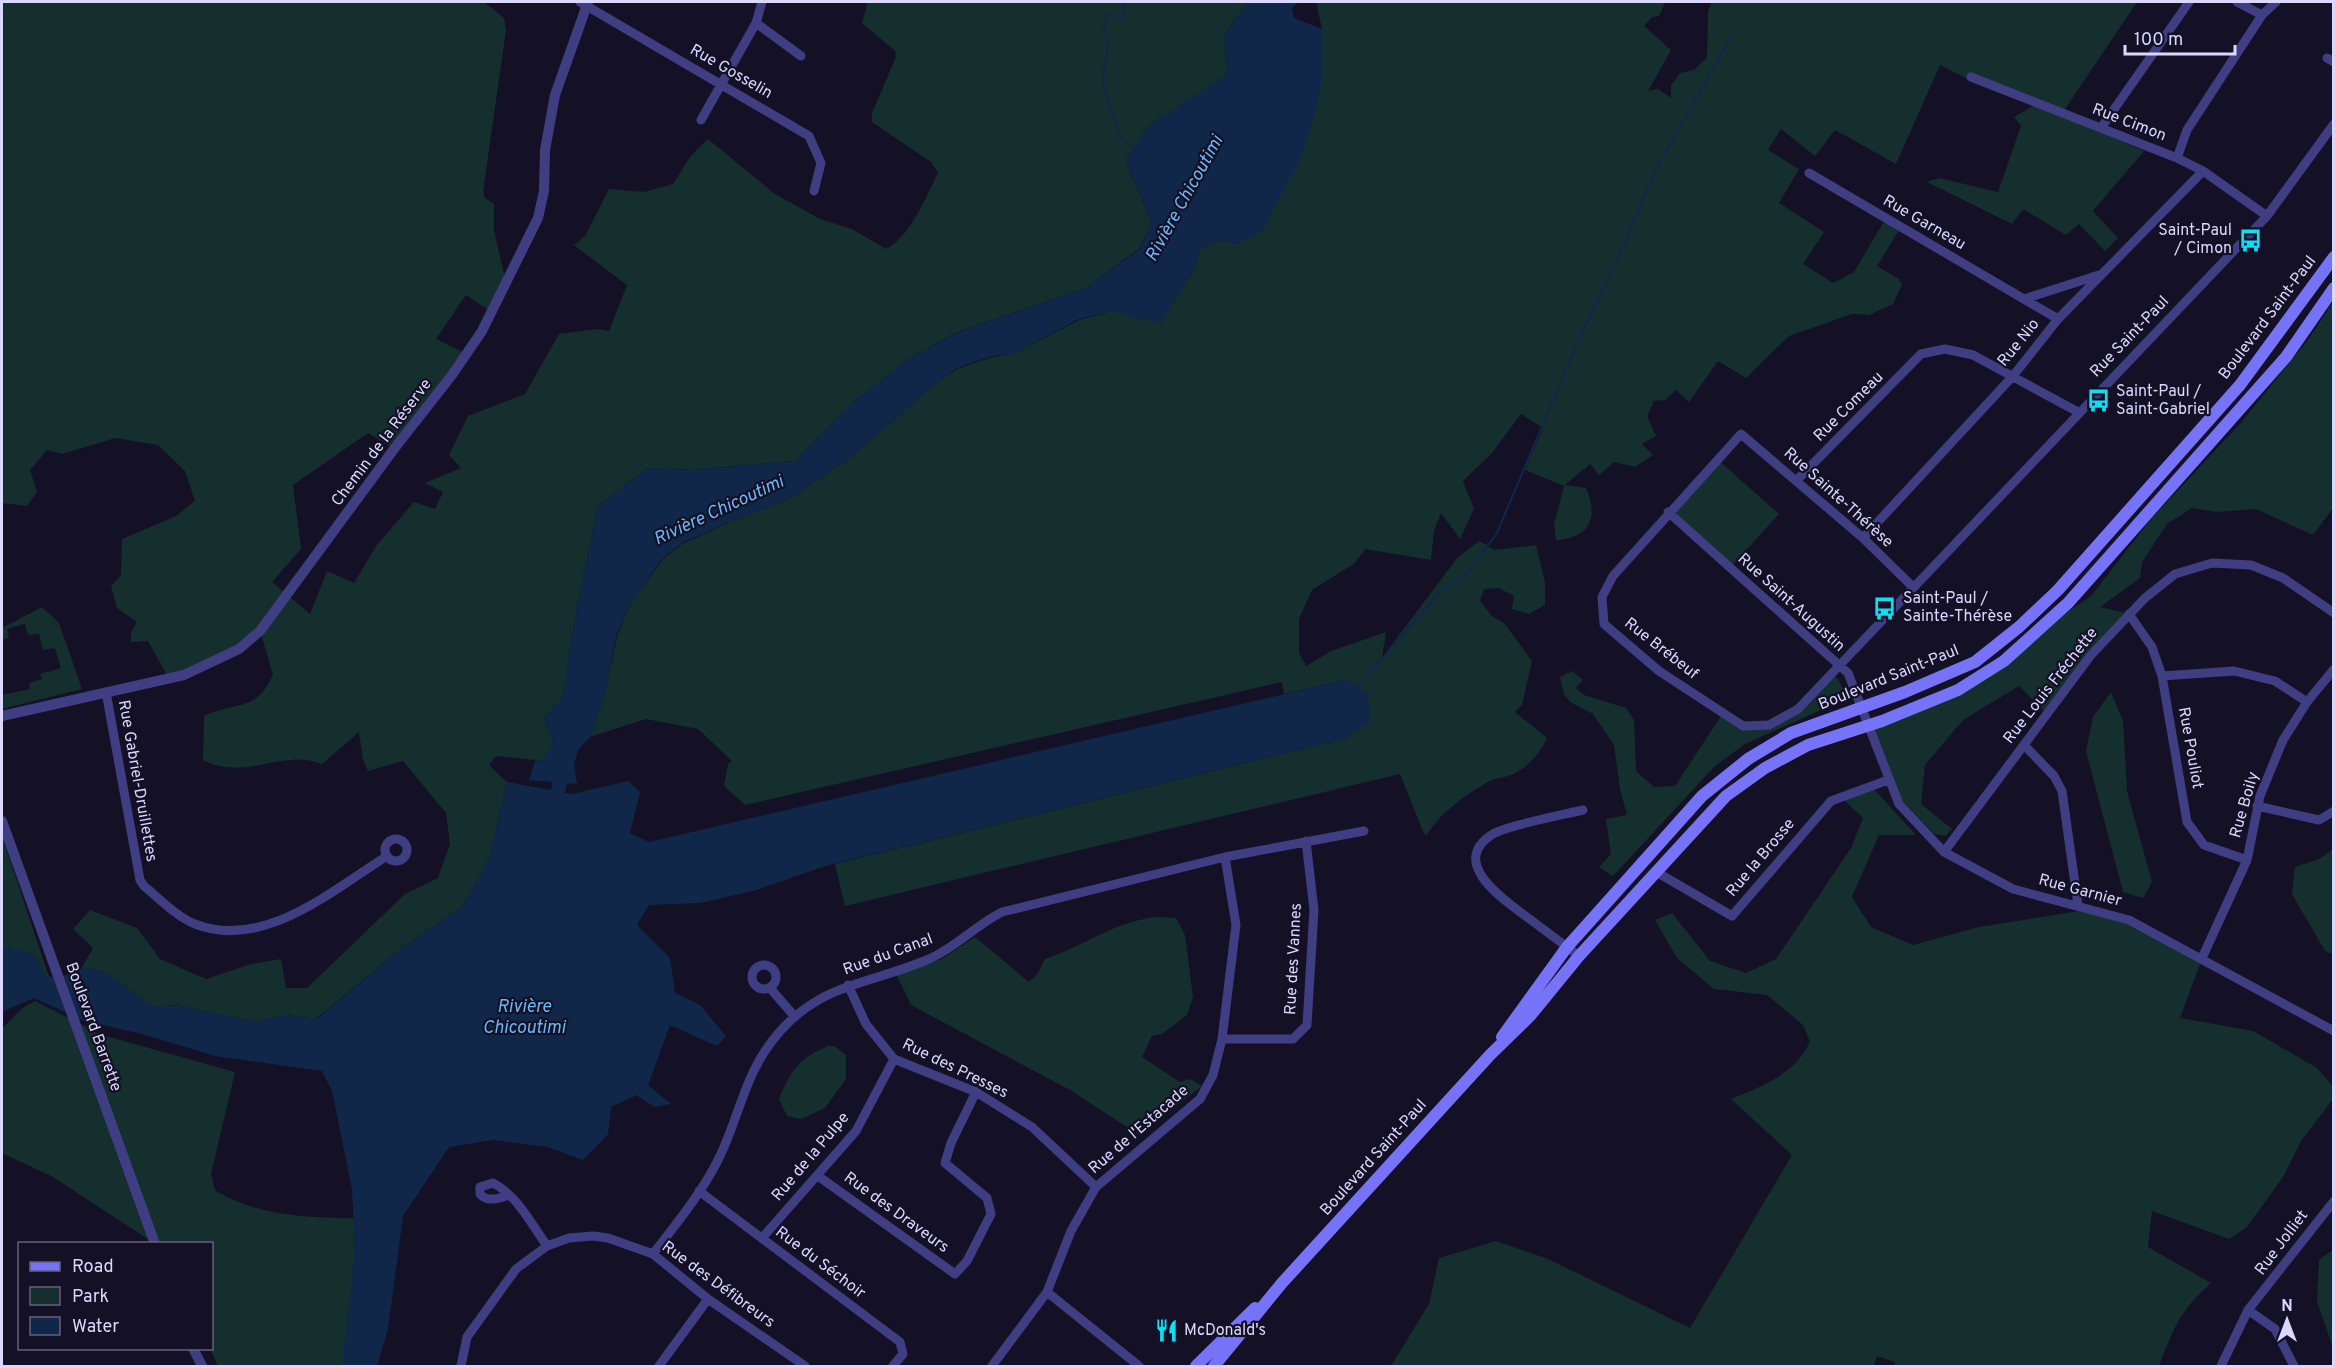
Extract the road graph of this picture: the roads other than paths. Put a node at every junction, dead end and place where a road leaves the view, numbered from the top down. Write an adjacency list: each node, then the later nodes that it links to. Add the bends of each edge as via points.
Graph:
1 (762, 2): 7 (street)
2 (2189, 2): 13 (street)
3 (2237, 2): 6 (street)
4 (2276, 2): 6 (street)
5 (585, 3): 10 (street, Rue Gosselin); 36 (street, Chemin de la Réserve, via 555,95 538,218 467,354 260,631 239,649 184,675)
6 (2262, 15): 14 (street, via 2187,130)
7 (756, 23): 8 (street); 10 (street)
8 (801, 56)
9 (1971, 77): 13 (street, Rue Cimon)
10 (721, 84): 11 (street); 17 (street, Rue Gosselin, via 809,136 821,163)
11 (701, 120)
12 (2334, 124): 18 (street, Rue Saint-Paul)
13 (2101, 128): 14 (street, Rue Cimon)
14 (2177, 158): 15 (street, Rue Cimon)
15 (2203, 171): 18 (street, Rue Cimon); 20 (street, Rue Nio)
16 (1809, 173): 22 (street, Rue Garneau)
17 (814, 191)
18 (2267, 216): 25 (street, Rue Saint-Paul)
19 (2334, 257): 38 (main road, Boulevard Saint-Paul, via 2240,385 2050,598 1975,662)
20 (2101, 274): 22 (street); 23 (street, Rue Nio)
21 (2334, 288): 40 (main road, Boulevard Saint-Paul, via 2286,357 2068,603 2004,661 1958,690)
22 (2024, 299): 23 (street, Rue Garneau)
23 (2058, 319): 24 (street, Rue Nio)
24 (2013, 376): 25 (street); 27 (street, Rue Comeau, via 1973,355 1945,349 1921,354); 29 (street, Rue Nio)
25 (2078, 412): 30 (street, Rue Saint-Paul)
26 (1741, 434): 27 (street, Rue Sainte-Thérèse); 28 (street, Rue Brébeuf)
27 (1797, 480): 29 (street, Rue Sainte-Thérèse)
28 (1668, 512): 33 (street, Rue Saint-Augustin); 33 (street, Rue Brébeuf, via 1613,576 1602,597 1604,624 1659,671 1743,726 1769,725 1798,709)
29 (1863, 538): 30 (street, Rue Sainte-Thérèse)
30 (1913, 587): 33 (street, Rue Saint-Paul)
31 (2334, 613): 32 (street, Rue Louis Fréchette, via 2283,578 2251,565 2212,563 2175,574)
32 (2129, 615): 35 (street, Rue Pouliot, via 2152,647); 41 (street, Rue Louis Fréchette, via 2091,655)
33 (1839, 666): 38 (street, Rue Saint-Augustin, via 1848,673)
34 (2334, 669): 37 (street, Rue Boily)
35 (2162, 676): 37 (street, via 2234,670 2275,681); 52 (street, Rue Pouliot, via 2187,822 2204,845)
36 (106, 692): 39 (street, Chemin de la Réserve); 50 (street, Rue Gabriel-Druillettes, via 140,880 194,924 231,931 251,931 269,925)
37 (2307, 702): 43 (street, Rue Boily, via 2283,740)
38 (1863, 707): 40 (street, Rue Saint-Augustin); 55 (main road, Boulevard Saint-Paul, via 1791,734 1748,759 1702,796)
39 (2, 716)
40 (1871, 728): 42 (street, Rue Garnier); 53 (main road, Boulevard Saint-Paul, via 1808,745 1765,768 1726,796)
41 (2024, 745): 49 (street, Rue Louis Fréchette); 54 (street, via 2054,776 2062,791)
42 (1888, 780): 49 (street, Rue Garnier, via 1899,804); 53 (street, Rue la Brosse, via 1832,801 1732,916)
43 (2257, 806): 45 (street, via 2319,820); 52 (street, Rue Boily)
44 (1583, 810): 55 (street, via 1495,833 1477,852 1480,874 1492,890)
45 (2334, 811)
46 (2, 821): 72 (street, Boulevard Barrette)
47 (1364, 831): 48 (street, Rue du Canal)
48 (1306, 841): 51 (street, Rue du Canal); 62 (street, Rue des Vannes, via 1314,910 1306,1025 1293,1039)
49 (1944, 852): 54 (street, Rue Garnier, via 2013,889)
50 (387, 856)
51 (1225, 857): 58 (street, Rue du Canal, via 1002,912 961,942 928,959); 62 (street, Rue de l'Estacade, via 1236,925)
52 (2247, 860): 57 (street, Rue Boily)
53 (1658, 873): 56 (main road, Boulevard Saint-Paul)
54 (2078, 905): 57 (street, Rue Garnier, via 2129,920)
55 (1567, 947): 56 (street); 63 (main road, Boulevard Saint-Paul)
56 (1579, 956): 63 (main road, Boulevard Saint-Paul, via 1530,1016)
57 (2202, 958): 61 (street, Rue Garnier)
58 (848, 985): 60 (street, Rue du Canal, via 819,999); 64 (street, Rue des Presses, via 866,1024)
59 (770, 988): 60 (street)
60 (795, 1017): 68 (street, Rue du Canal, via 765,1051 718,1160)
61 (2334, 1031)
62 (1222, 1039): 67 (street, Rue de l'Estacade, via 1213,1075 1200,1099)
63 (1490, 1055): 75 (main road, Boulevard Saint-Paul)
64 (894, 1059): 65 (street, Rue des Presses); 66 (street, Rue de la Pulpe, via 856,1131)
65 (976, 1092): 66 (street, Rue des Draveurs, via 945,1162 987,1198 991,1214 967,1261 955,1274); 67 (street, Rue des Presses, via 1032,1127)
66 (818, 1176): 71 (street, Rue de la Pulpe)
67 (1096, 1187): 76 (street, Rue de l'Estacade, via 1071,1231)
68 (699, 1191): 71 (street, Rue du Séchoir); 74 (street, Rue du Canal)
69 (509, 1195): 73 (street)
70 (2334, 1201): 78 (street, Rue Jolliet)
71 (762, 1238): 84 (street, Rue du Séchoir, via 900,1342 903,1354)
72 (153, 1242)
73 (548, 1246): 74 (street, Rue des Défibreurs, via 569,1238 593,1236); 81 (street, Rue des Défibreurs, via 516,1269 499,1290 467,1337)
74 (653, 1254): 77 (street, Rue des Défibreurs)
75 (1282, 1283): 87 (main road, Boulevard Saint-Paul); 88 (main road, Boulevard Saint-Paul)
76 (1047, 1292): 85 (street, Rue de l'Estacade); 86 (street)
77 (708, 1299): 82 (street); 83 (street, Rue des Défibreurs)
78 (2248, 1310): 89 (street, Rue Jolliet); 90 (street, via 2275,1329)
79 (195, 1350): 80 (street)
80 (202, 1366)
81 (460, 1366)
82 (660, 1366)
83 (805, 1366)
84 (893, 1366)
85 (992, 1366)
86 (1138, 1366)
87 (1196, 1366)
88 (1214, 1366)
89 (2221, 1366)
90 (2294, 1366)

